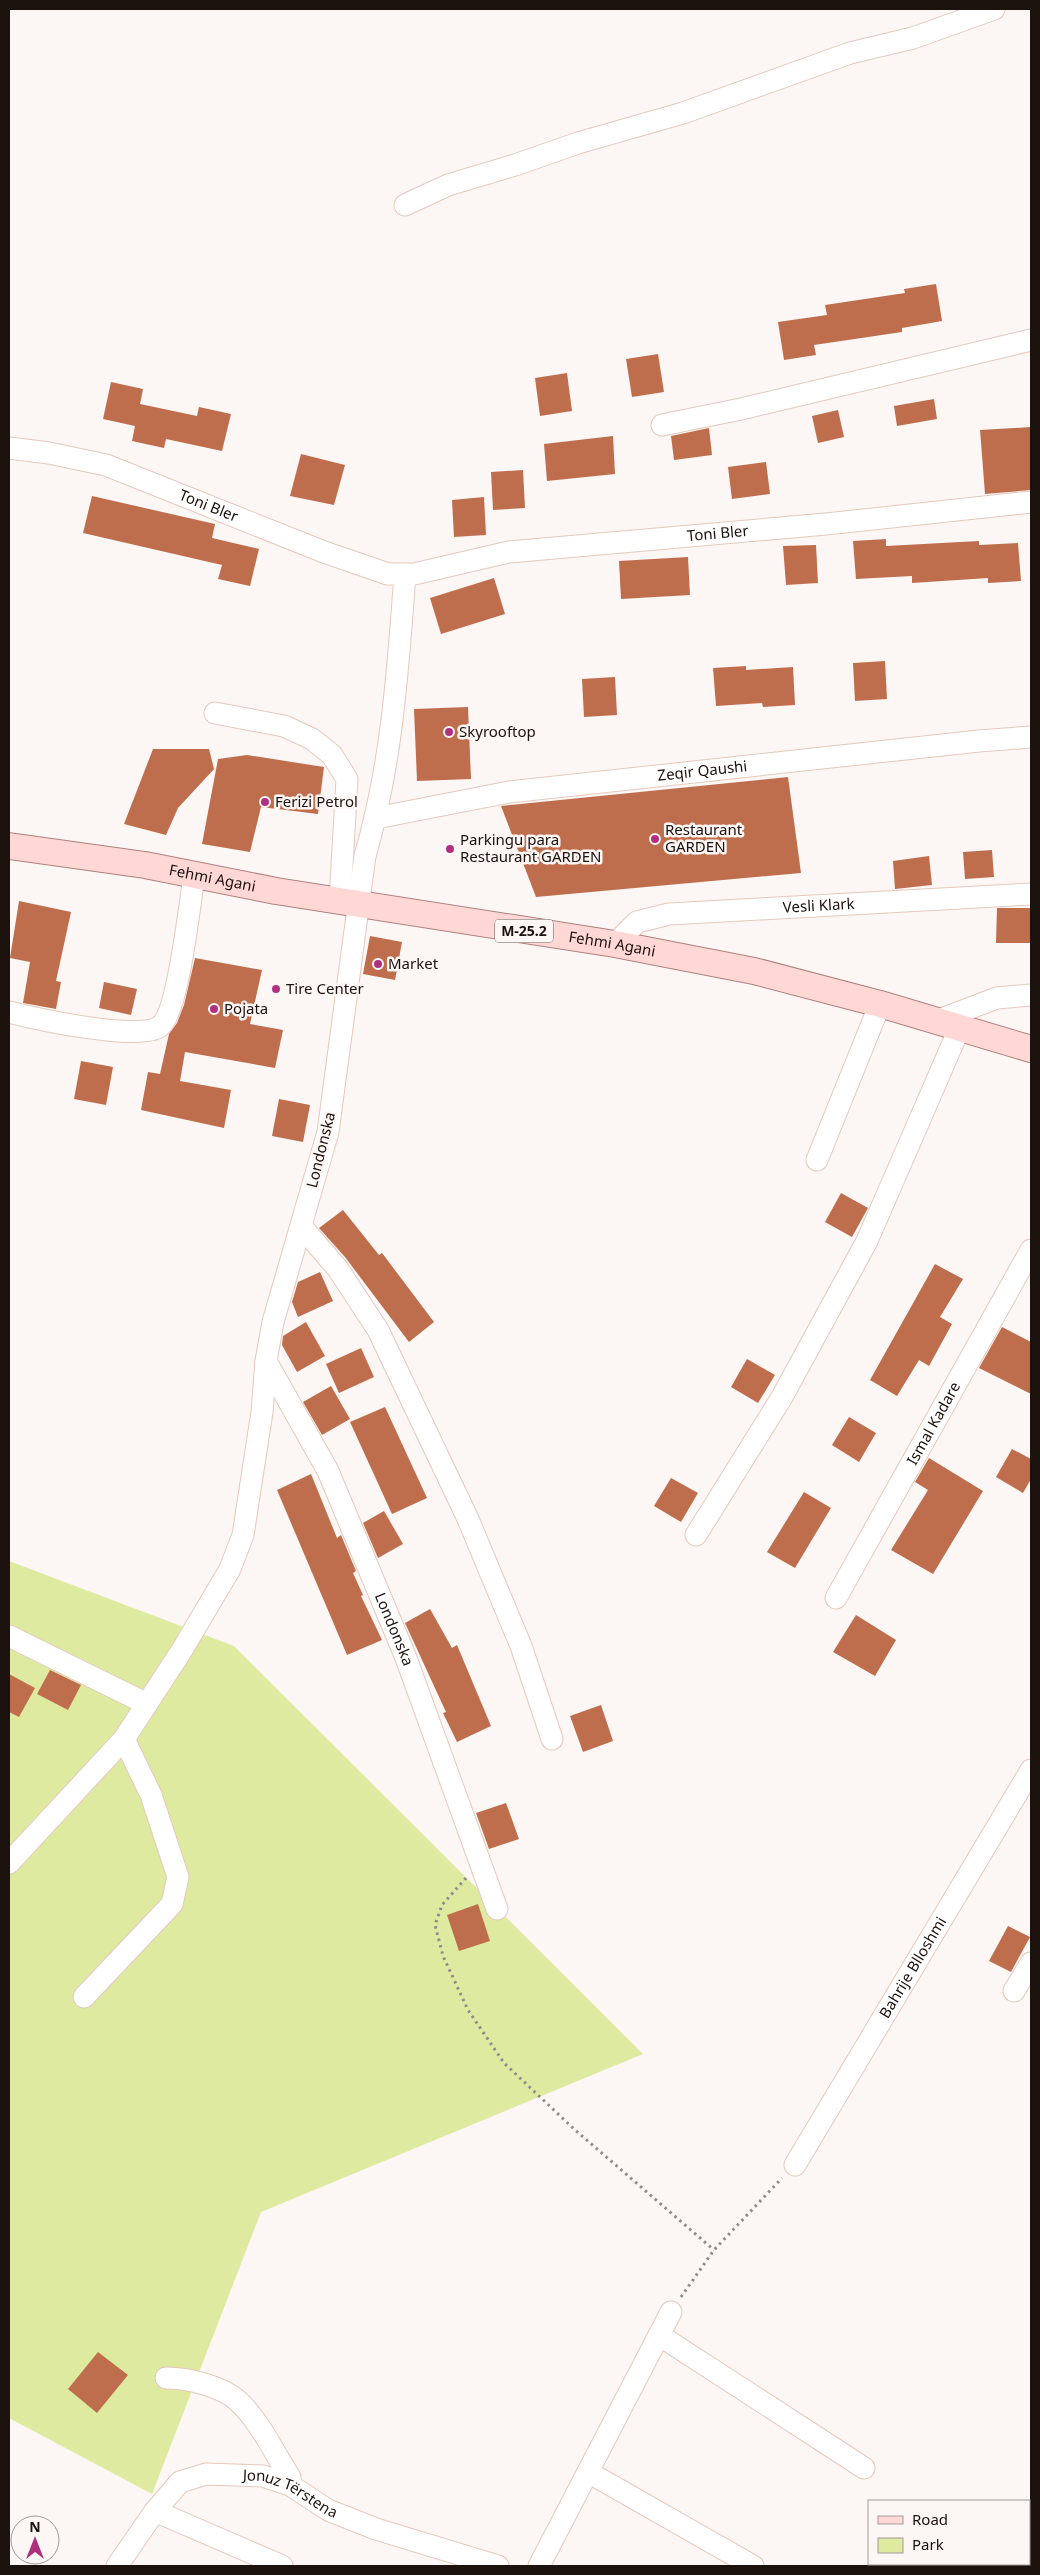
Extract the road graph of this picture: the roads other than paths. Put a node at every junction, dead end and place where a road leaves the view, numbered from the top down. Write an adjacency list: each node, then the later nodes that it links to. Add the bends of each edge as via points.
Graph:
1 (994, 9): 2 (street, via 913,38 850,53 683,113 448,185)
2 (405, 205)
3 (1031, 340): 4 (street)
4 (662, 425)
5 (9, 448): 7 (street, Toni Bler, via 106,465 324,552 388,574)
6 (1031, 502): 7 (street, Toni Bler, via 510,552)
7 (405, 574): 10 (street, via 396,703)
8 (215, 713): 14 (street, via 284,726 312,739 332,756 347,779)
9 (1031, 737): 10 (street, Zeqir Qaushi, via 509,792)
10 (376, 818): 14 (street)
11 (9, 846): 12 (main road, Fehmi Agani / M-25.2, via 146,865)
12 (194, 876): 14 (main road, Fehmi Agani / M-25.2); 18 (street, via 178,982 160,1027 144,1033 118,1032)
13 (1031, 894): 15 (street, Vesli Klark, via 669,914 637,922)
14 (349, 903): 15 (main road, Fehmi Agani / M-25.2); 22 (street, Londonska, via 328,1132)
15 (615, 944): 17 (main road, Fehmi Agani / M-25.2, via 754,971)
16 (1031, 995): 19 (street, via 997,998)
17 (880, 1004): 19 (main road, Fehmi Agani / M-25.2); 21 (street)
18 (9, 1012)
19 (948, 1024): 20 (main road, Fehmi Agani / M-25.2); 25 (street, via 867,1241 782,1397)
20 (1031, 1049)
21 (817, 1160)
22 (302, 1227): 24 (street, Londonska, via 273,1322); 29 (street, via 338,1270 378,1330 468,1519 521,1646)
23 (1031, 1250): 26 (street, Ismal Kadare)
24 (266, 1361): 28 (street, Londonska, via 262,1412 243,1535 230,1570); 33 (street, Londonska, via 328,1471 406,1658)
25 (696, 1535)
26 (836, 1598)
27 (9, 1636): 28 (street)
28 (147, 1704): 30 (street, Londonska)
29 (552, 1738)
30 (124, 1740): 32 (street, Londonska); 36 (street, via 151,1796 178,1877 172,1904)
31 (1031, 1770): 37 (street, Bahrije Blloshmi)
32 (9, 1863)
33 (497, 1909)
34 (1031, 1963): 35 (street)
35 (1014, 1991)
36 (84, 1997)
37 (795, 2165)
38 (670, 2312): 39 (street)
39 (659, 2335): 41 (street); 42 (street)
40 (166, 2378): 43 (street, via 196,2381 237,2400 290,2477)
41 (864, 2468)
42 (588, 2472): 48 (street); 49 (street)
43 (290, 2485): 44 (street, Jonuz Tërstena, via 263,2476 206,2474 180,2482); 47 (street, Jonuz Tërstena, via 328,2510 368,2526)
44 (154, 2511): 45 (street, Jonuz Tërstena); 46 (street)
45 (117, 2566)
46 (282, 2566)
47 (498, 2566)
48 (539, 2566)
49 (753, 2566)

